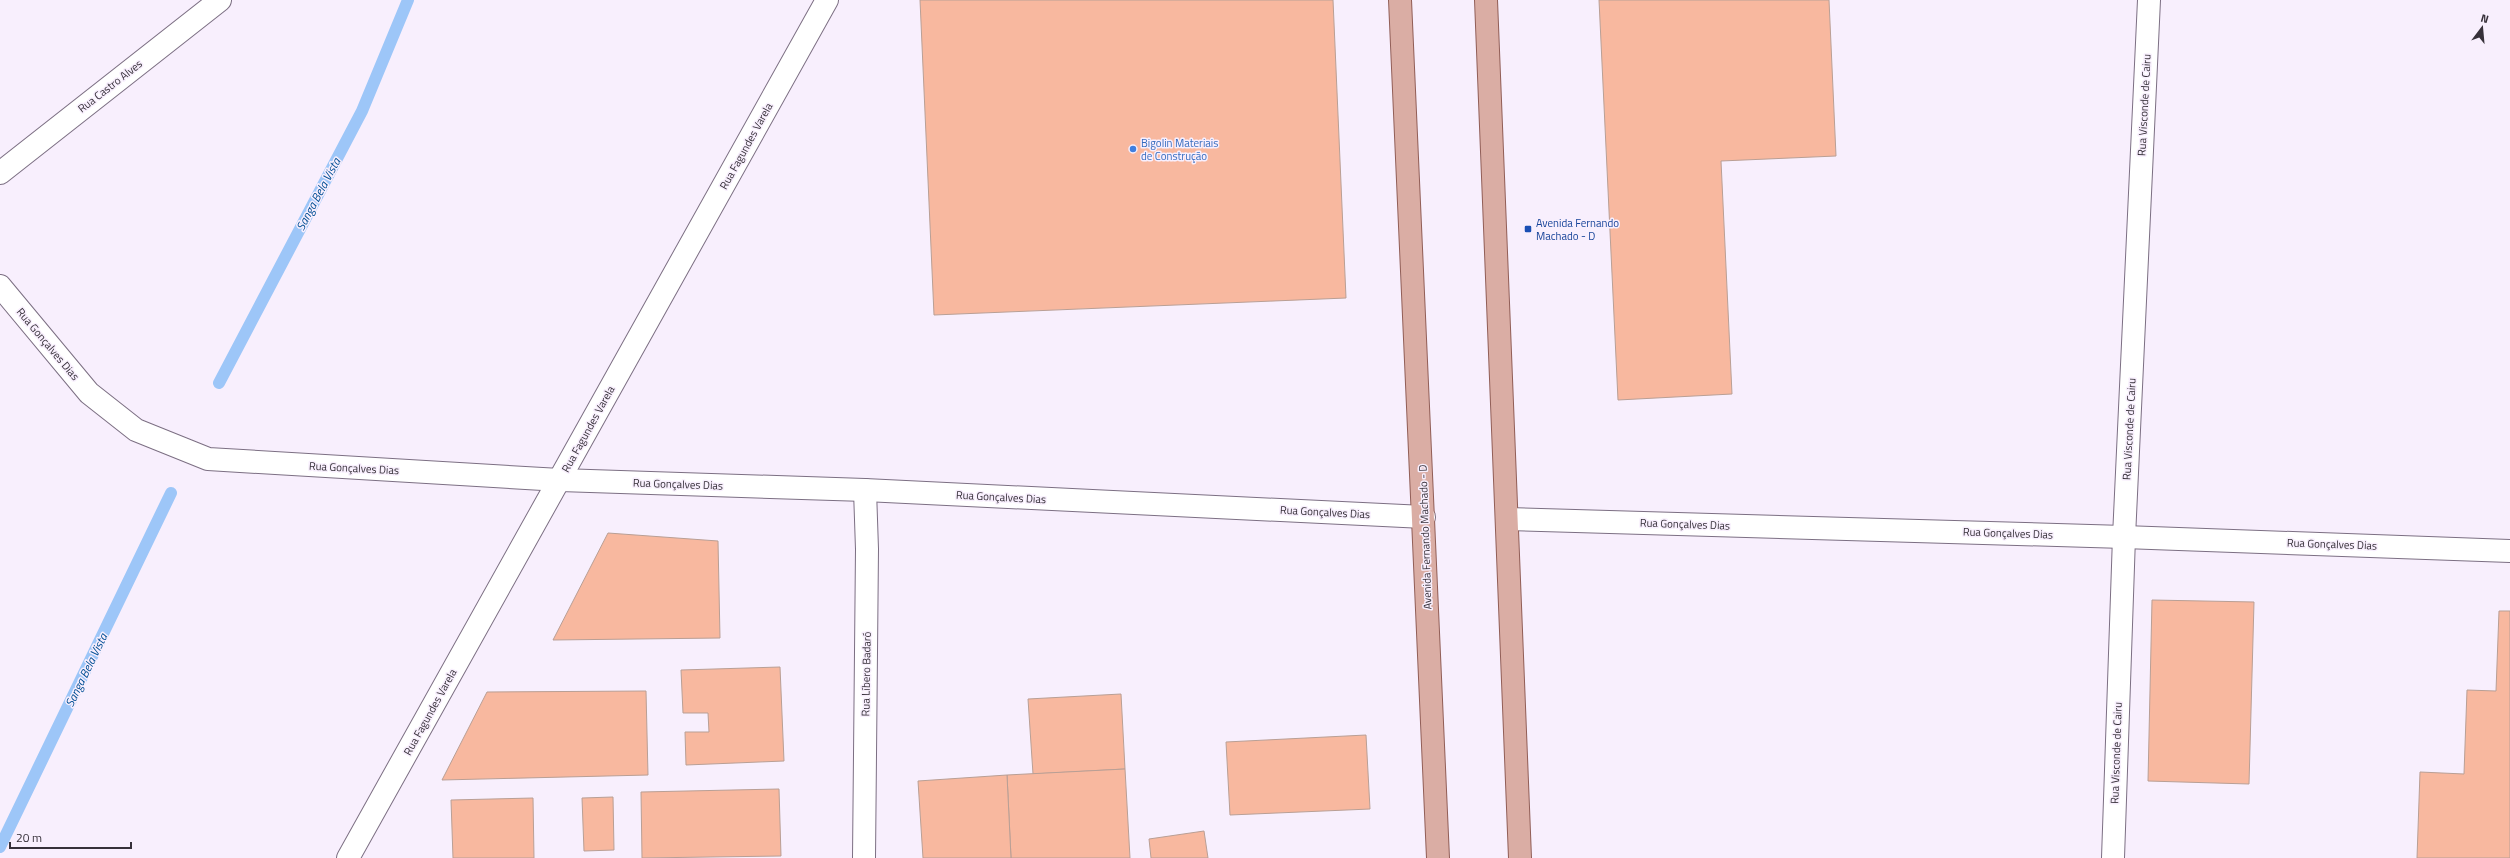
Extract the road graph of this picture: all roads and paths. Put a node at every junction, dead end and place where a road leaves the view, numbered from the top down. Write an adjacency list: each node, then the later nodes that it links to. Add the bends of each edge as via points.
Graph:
1 (220, 0): 6 (street, Rua Castro Alves)
2 (827, 0): 8 (street, Rua Fagundes Varela)
3 (1400, 0): 10 (main road, Avenida Fernando Machado - D)
4 (1486, 0): 11 (main road)
5 (2149, 0): 12 (street, Rua Visconde de Cairu)
6 (0, 173)
7 (0, 286): 8 (street, Rua Gonçalves Dias, via 89,394 136,430 208,459)
8 (560, 480): 9 (street, Rua Gonçalves Dias); 14 (street, Rua Fagundes Varela)
9 (865, 490): 10 (street, Rua Gonçalves Dias); 15 (street, Rua Líbero Badaró, via 867,556)
10 (1424, 517): 16 (main road, Avenida Fernando Machado - D)
11 (1507, 519): 12 (street, Rua Gonçalves Dias); 17 (main road)
12 (2124, 537): 13 (street, Rua Gonçalves Dias); 18 (street, Rua Visconde de Cairu)
13 (2510, 551)
14 (348, 858)
15 (864, 858)
16 (1438, 858)
17 (1520, 858)
18 (2112, 858)

